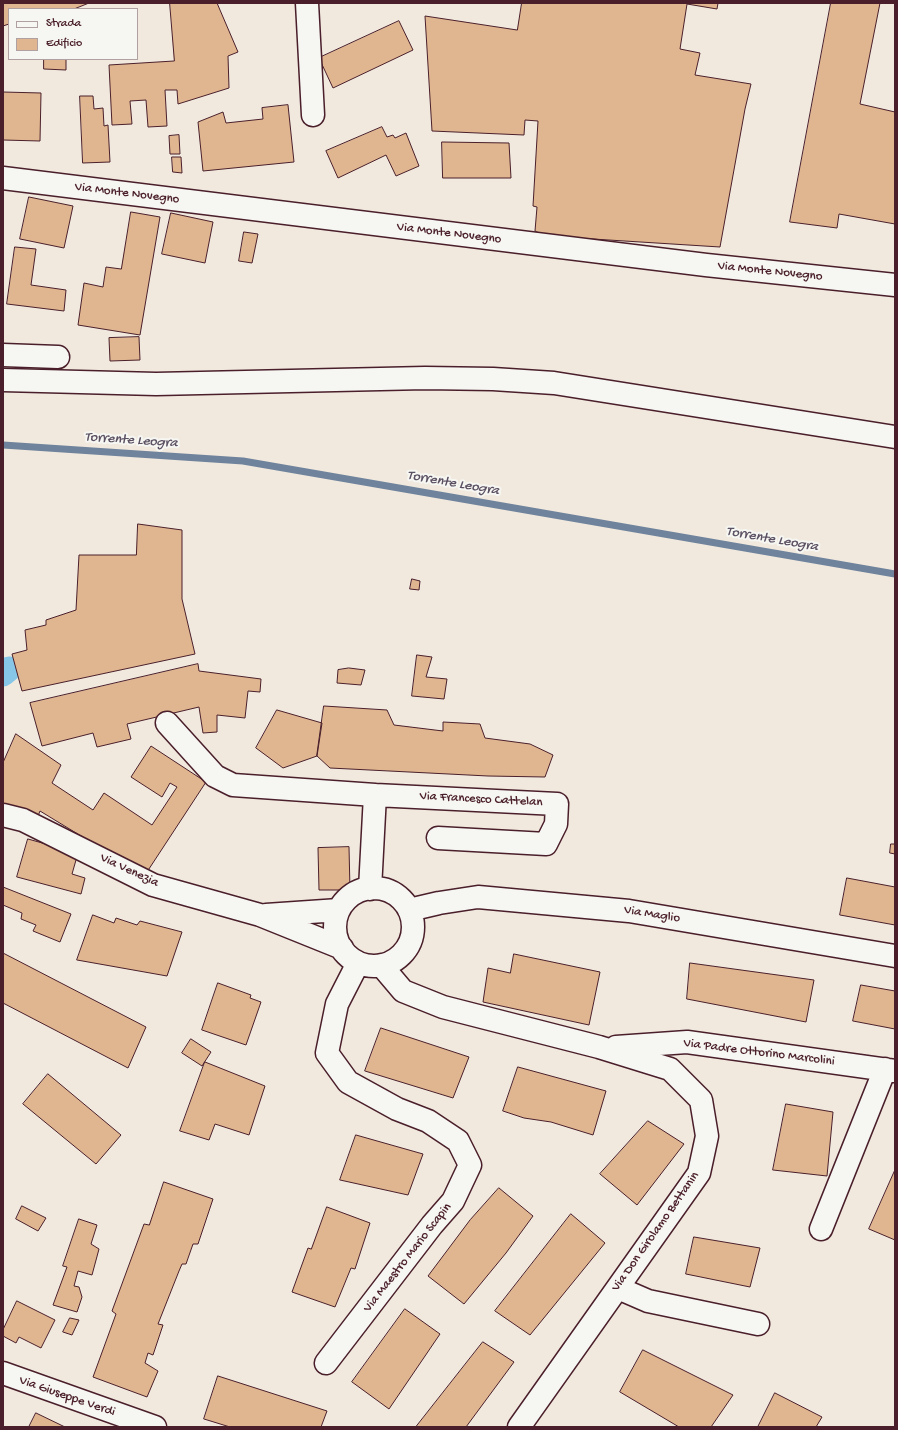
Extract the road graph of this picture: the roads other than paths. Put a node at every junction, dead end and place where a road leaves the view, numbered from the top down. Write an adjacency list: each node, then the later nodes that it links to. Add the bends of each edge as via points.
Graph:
1 (307, 3): 2 (street)
2 (314, 115)
3 (3, 178): 4 (street, Via Monte Novegno, via 698,264)
4 (895, 285)
5 (3, 355): 6 (street)
6 (58, 357)
7 (3, 380): 8 (street, via 156,384 425,378 493,379 554,383)
8 (895, 437)
9 (167, 723): 10 (street, Via Francesco Cattelan, via 215,776 233,785)
10 (375, 795): 12 (street, Via Francesco Cattelan, via 557,804 556,824 546,844); 13 (street)
11 (3, 815): 16 (street, Via Venezia, via 23,820 153,884)
12 (438, 838)
13 (370, 889): 14 (street, via 358,892 347,899); 15 (street, via 382,889 393,893)
14 (339, 910): 16 (street, Via Venezia); 17 (street, via 335,929)
15 (409, 910): 18 (street, Via Maglio, via 478,897 629,911); 20 (street, via 413,921 409,945 402,954)
16 (260, 915): 17 (street, Via Venezia)
17 (342, 948): 19 (street)
18 (895, 956)
19 (358, 963): 20 (street); 26 (street, Via Maestro Mario Scapin, via 337,1004 326,1053 348,1082 397,1109 428,1121 458,1141 470,1165 453,1201)
20 (381, 966): 21 (street, Via Don Girolamo Bettanin, via 403,991 443,1007)
21 (599, 1047): 22 (street, Via Padre Ottorino Marcolini, via 635,1047 687,1042); 24 (street, Via Don Girolamo Bettanin, via 670,1070 701,1100 707,1136 699,1173)
22 (890, 1070): 23 (street)
23 (821, 1229)
24 (618, 1288): 25 (street, via 648,1301); 29 (street, Via Don Girolamo Bettanin)
25 (758, 1324)
26 (326, 1363)
27 (3, 1373): 28 (street, Via Giuseppe Verdi)
28 (155, 1427)
29 (519, 1427)

